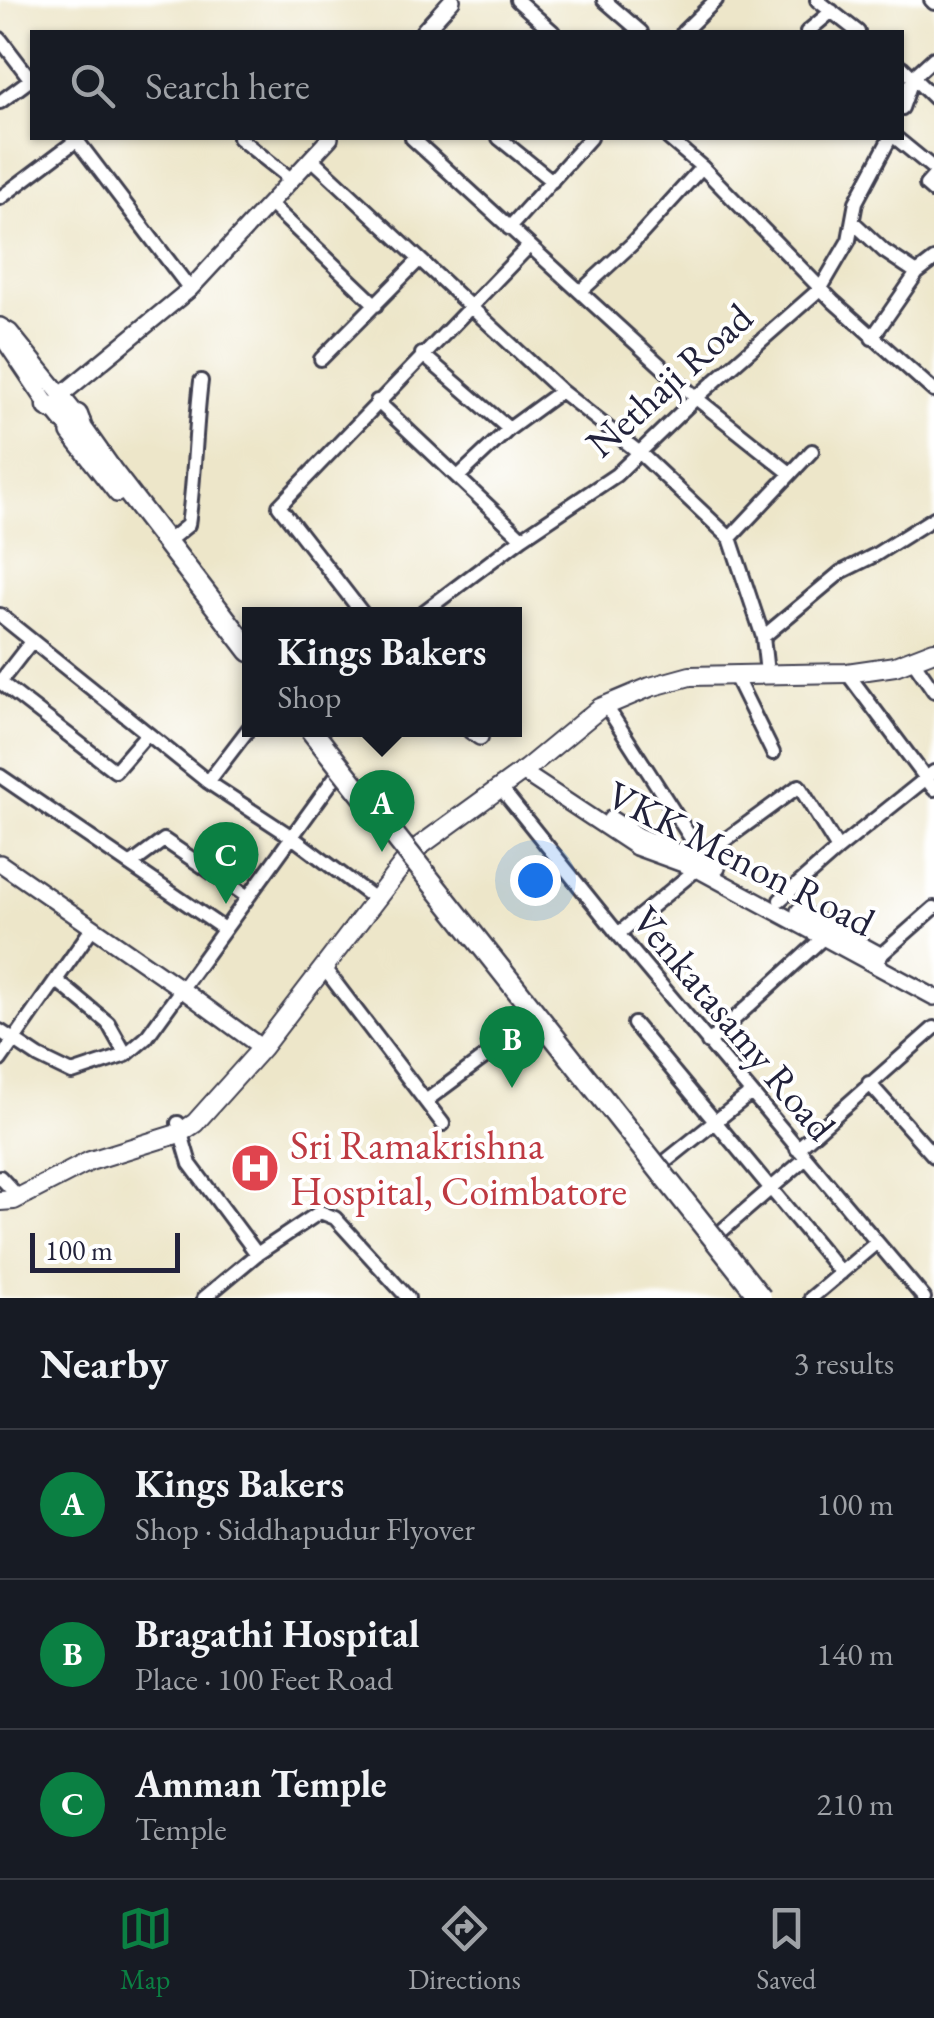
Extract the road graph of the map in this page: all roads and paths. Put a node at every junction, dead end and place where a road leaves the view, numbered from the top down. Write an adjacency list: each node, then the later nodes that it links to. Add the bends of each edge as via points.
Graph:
1 (452, 0): 7 (street)
2 (517, 0): 8 (street)
3 (604, 0): 9 (street)
4 (716, 0): 10 (street)
5 (818, 0): 6 (street)
6 (832, 12): 11 (street); 12 (street)
7 (425, 30)
8 (551, 30)
9 (638, 30)
10 (685, 30)
11 (810, 30)
12 (855, 30)
13 (0, 39): 16 (street)
14 (934, 58): 15 (street)
15 (907, 72): 18 (street)
16 (30, 77)
17 (30, 81): 19 (street)
18 (934, 98)
19 (0, 102)
20 (75, 140): 36 (street)
21 (77, 140): 45 (street)
22 (242, 140): 33 (street)
23 (328, 140): 30 (street)
24 (414, 140): 39 (street)
25 (501, 140): 34 (street)
26 (588, 140): 34 (street)
27 (670, 140): 31 (street)
28 (892, 140): 38 (street, Nethaji Road, via 856,202)
29 (895, 140): 32 (street)
30 (312, 159): 33 (street); 41 (street)
31 (702, 166): 44 (street); 46 (street)
32 (934, 172): 35 (street, via 926,185)
33 (292, 180): 37 (street)
34 (552, 182): 39 (street)
35 (934, 192)
36 (0, 198)
37 (270, 204): 45 (street); 47 (street)
38 (852, 222): 43 (street); 44 (street, Nethaji Road, via 850,240)
39 (509, 228): 40 (street)
40 (529, 246): 46 (street); 48 (street)
41 (419, 260): 47 (street); 48 (street)
42 (934, 260): 43 (street)
43 (917, 273): 51 (street)
44 (821, 288): 51 (street); 57 (street, Nethaji Road)
45 (190, 289): 58 (street)
46 (580, 292): 57 (street)
47 (376, 305): 53 (street)
48 (468, 307): 52 (street); 56 (street)
49 (0, 326): 58 (street)
50 (0, 334): 58 (street)
51 (872, 338): 55 (street)
52 (422, 354): 59 (street); 61 (street)
53 (322, 359)
54 (202, 381): 68 (street, via 188,525)
55 (934, 390)
56 (561, 391): 61 (street); 64 (street)
57 (696, 398): 64 (street, Nethaji Road); 65 (street)
58 (54, 401): 60 (street); 62 (main road); 78 (street)
59 (377, 402): 66 (street); 71 (street, via 279,506)
60 (77, 415): 62 (main road); 68 (street)
61 (509, 429): 66 (street)
62 (87, 442): 76 (main road)
63 (812, 451): 65 (street)
64 (641, 454): 69 (street, Nethaji Road); 70 (street)
65 (790, 473): 70 (street)
66 (458, 478): 69 (street)
67 (934, 518): 75 (street, via 841,572)
68 (172, 537): 74 (street)
69 (522, 538): 72 (street, Nethaji Road)
70 (730, 538): 75 (street)
71 (358, 607)
72 (430, 607)
73 (0, 616): 77 (street)
74 (242, 629)
75 (763, 637): 81 (street)
76 (242, 641)
77 (31, 642): 86 (street); 86 (street, via 0,682 115,771)
78 (242, 651)
79 (934, 651): 80 (main road)
80 (912, 659): 82 (main road); 84 (street)
81 (767, 673): 82 (main road); 83 (main road)
82 (847, 673): 95 (street)
83 (734, 674): 85 (main road, via 690,676); 91 (street)
84 (934, 692)
85 (606, 706): 92 (main road); 102 (street, via 694,843)
86 (147, 734): 96 (street)
87 (242, 737): 96 (street)
88 (315, 737): 93 (street)
89 (315, 737): 100 (street)
90 (316, 737): 144 (main road, bridge)
91 (773, 753)
92 (523, 770): 97 (main road); 102 (street, VKK Menon Road)
93 (338, 773): 98 (street); 100 (street)
94 (0, 776): 103 (street)
95 (931, 780): 99 (street)
96 (208, 782): 98 (street)
97 (499, 786): 100 (main road); 110 (street, Venkatasamy Road)
98 (292, 837): 104 (street); 105 (street)
99 (838, 849): 102 (street, via 799,786); 106 (street)
100 (406, 854): 104 (main road); 113 (main road); 118 (main road); 135 (main road)
101 (0, 864): 108 (street)
102 (698, 864): 106 (street, VKK Menon Road); 110 (street); 111 (street, VKK Menon Road)
103 (130, 865): 105 (street, via 164,840); 109 (street)
104 (368, 894): 124 (main road)
105 (248, 897): 109 (street)
106 (780, 900): 112 (street, VKK Menon Road)
107 (934, 908): 112 (street)
108 (93, 928): 114 (street); 116 (street)
109 (224, 930): 116 (street)
110 (618, 934): 123 (street, Venkatasamy Road)
111 (824, 937): 112 (street, VKK Menon Road); 123 (street)
112 (876, 958): 115 (street, VKK Menon Road); 117 (street, VKK Menon Road)
113 (324, 968): 124 (main road); 129 (street)
114 (56, 980): 122 (street); 125 (street, via 108,1023)
115 (934, 985)
116 (180, 988): 124 (street); 125 (street)
117 (934, 997)
118 (533, 1020): 129 (street); 144 (main road)
119 (634, 1024): 130 (street)
120 (934, 1028): 127 (street)
121 (0, 1031): 122 (street)
122 (13, 1040): 125 (street, via 72,1074); 126 (street)
123 (708, 1043): 128 (street, Venkatasamy Road)
124 (258, 1045): 132 (main road)
125 (126, 1055)
126 (0, 1060)
127 (868, 1083): 133 (street); 134 (street)
128 (750, 1093): 130 (street); 133 (street, Venkatasamy Road)
129 (427, 1100): 131 (street)
130 (712, 1122): 135 (street); 136 (street)
131 (443, 1124)
132 (179, 1128): 137 (main road, via 85,1153); 140 (street, via 190,1164)
133 (801, 1154): 136 (street); 139 (street, Venkatasamy Road)
134 (933, 1154)
135 (662, 1165): 138 (main road)
136 (772, 1188): 138 (street); 141 (street)
137 (3, 1192)
138 (716, 1235): 144 (main road)
139 (876, 1243): 141 (street); 146 (street, Venkatasamy Road)
140 (257, 1254): 142 (street); 143 (street, via 320,1212 335,1218)
141 (840, 1274): 145 (street)
142 (204, 1298)
143 (408, 1298)
144 (761, 1298)
145 (811, 1298)
146 (924, 1298)

